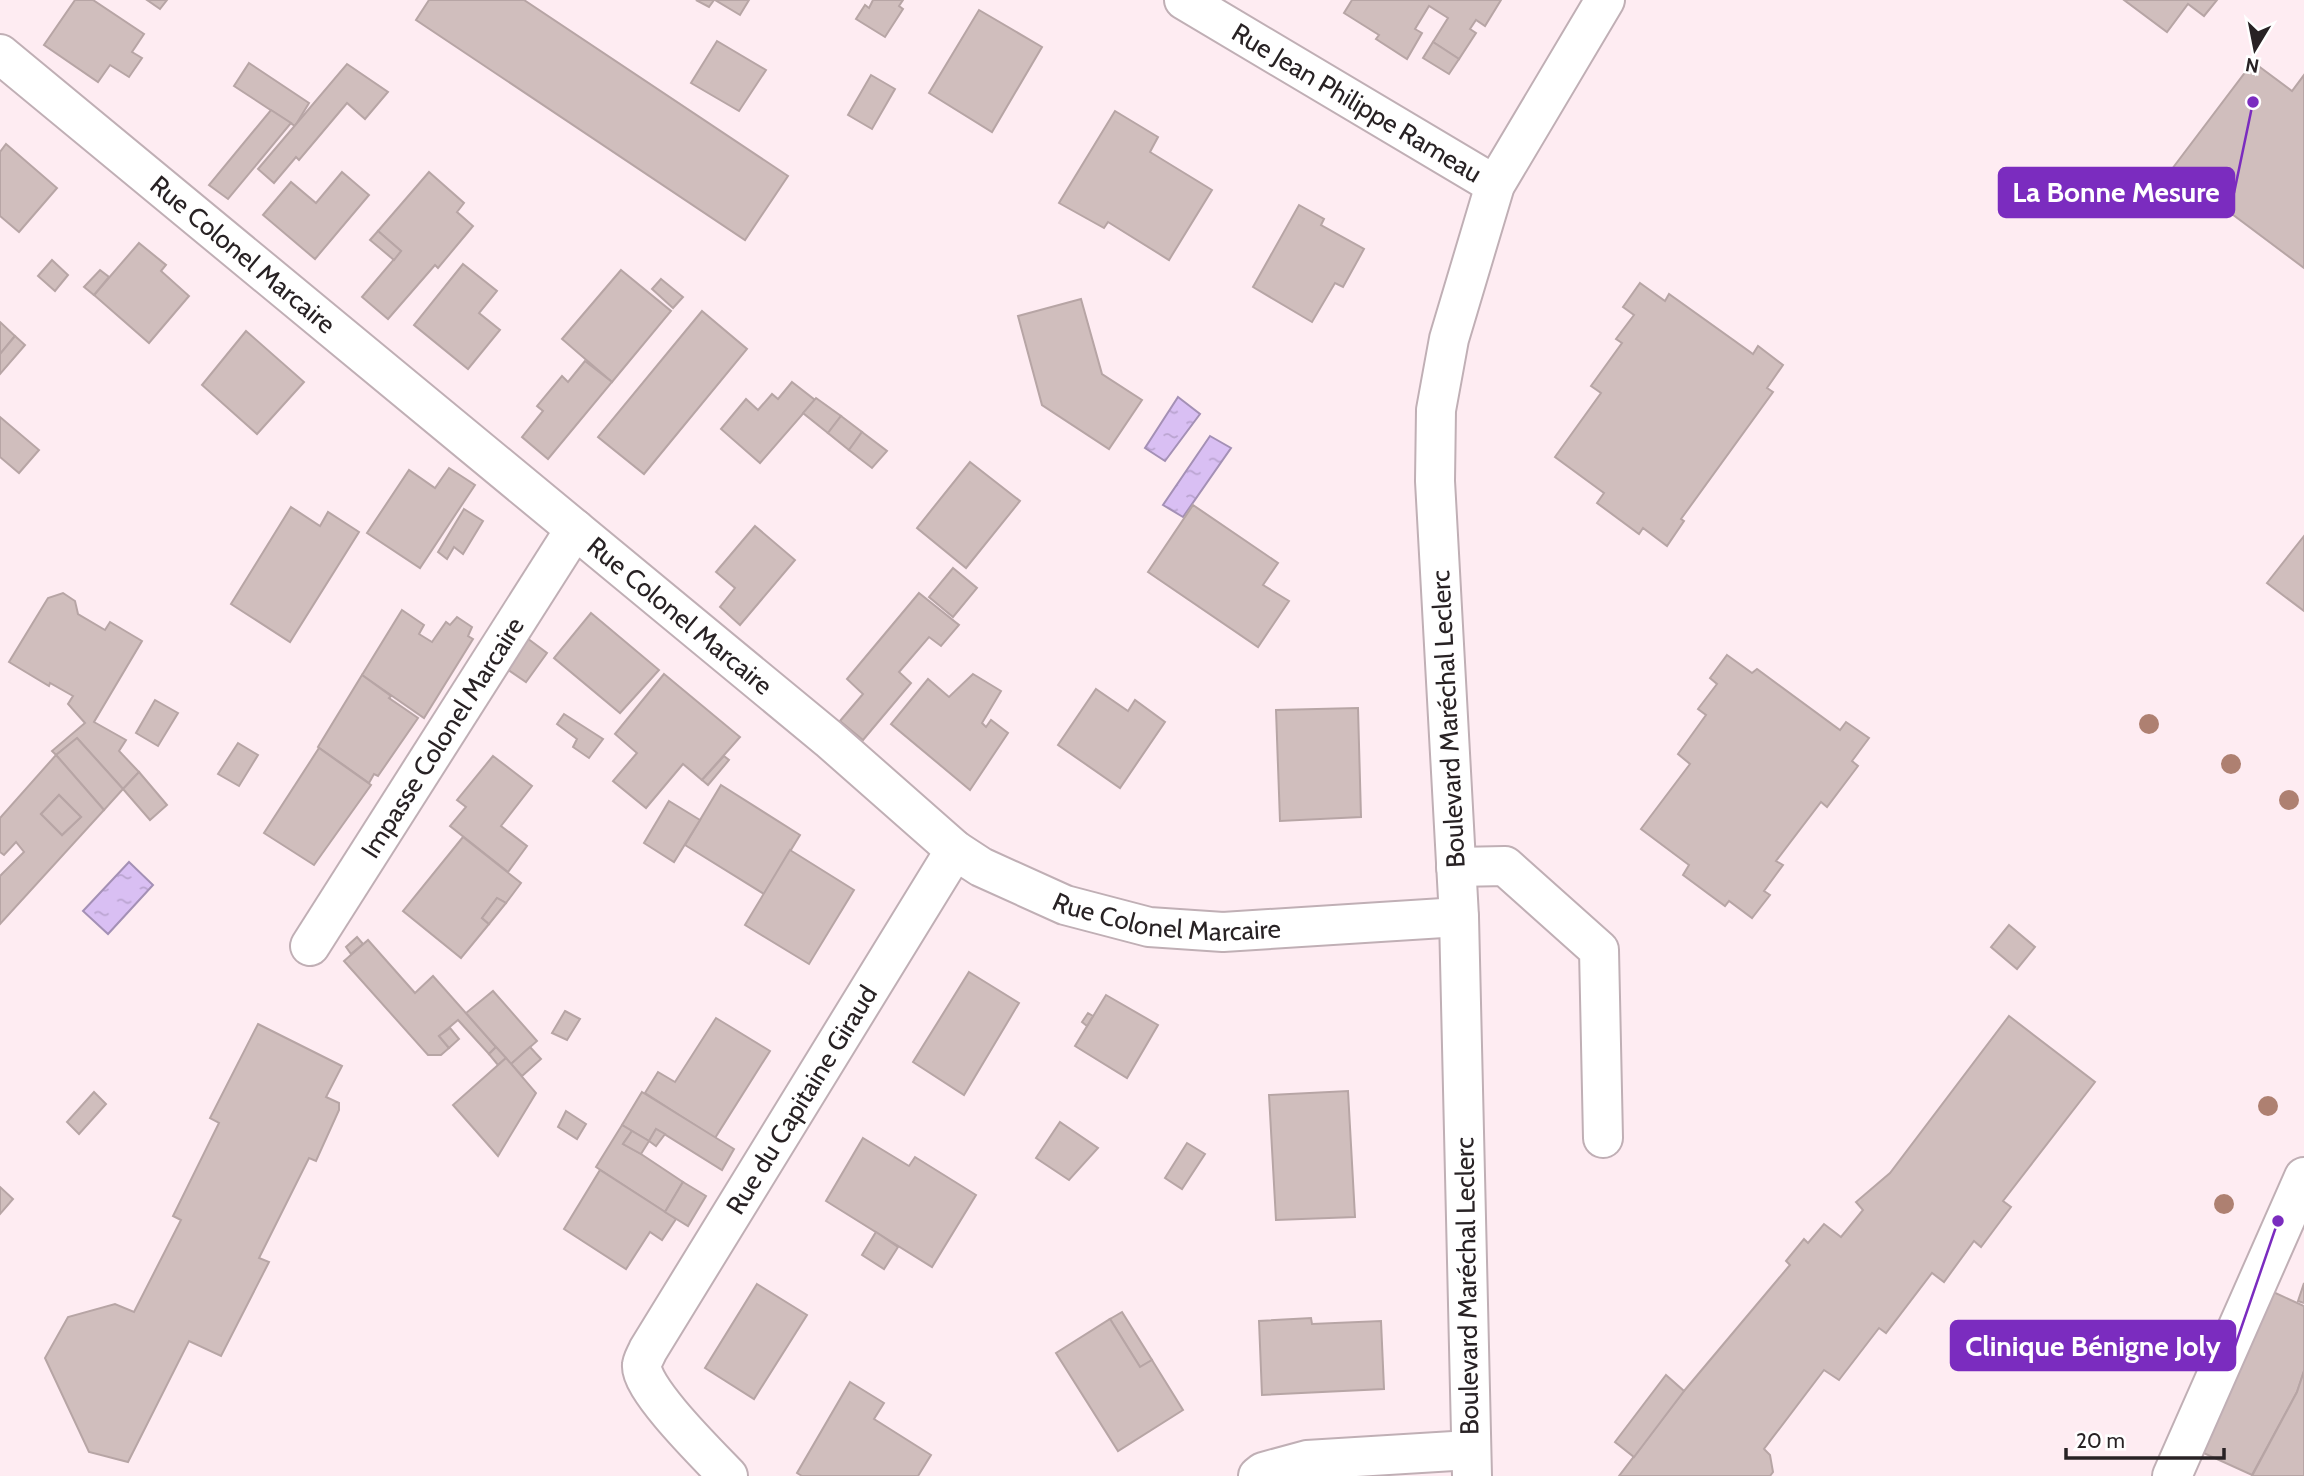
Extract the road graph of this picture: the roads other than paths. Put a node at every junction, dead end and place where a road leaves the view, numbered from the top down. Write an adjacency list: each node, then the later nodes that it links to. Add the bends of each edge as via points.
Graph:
1 (1184, 0): 4 (street, Rue Jean Philippe Rameau)
2 (1605, 0): 4 (street, Boulevard Maréchal Leclerc)
3 (0, 54): 5 (street, Rue Colonel Marcaire)
4 (1495, 185): 7 (street, Boulevard Maréchal Leclerc, via 1449,339 1436,410 1435,481)
5 (575, 529): 6 (street, Rue Colonel Marcaire); 9 (street, Impasse Colonel Marcaire)
6 (955, 850): 8 (street, Rue Colonel Marcaire, via 1065,905 1149,927 1223,932); 13 (street, Rue du Capitaine Giraud, via 641,1367 646,1384)
7 (1456, 867): 8 (street, Boulevard Maréchal Leclerc); 10 (street, via 1505,866 1599,950)
8 (1459, 917): 12 (street, Boulevard Maréchal Leclerc)
9 (310, 946)
10 (1603, 1138)
11 (2304, 1177): 15 (street)
12 (1471, 1463): 14 (street, via 1307,1460)
13 (728, 1476)
14 (1258, 1476)
15 (2172, 1476)

